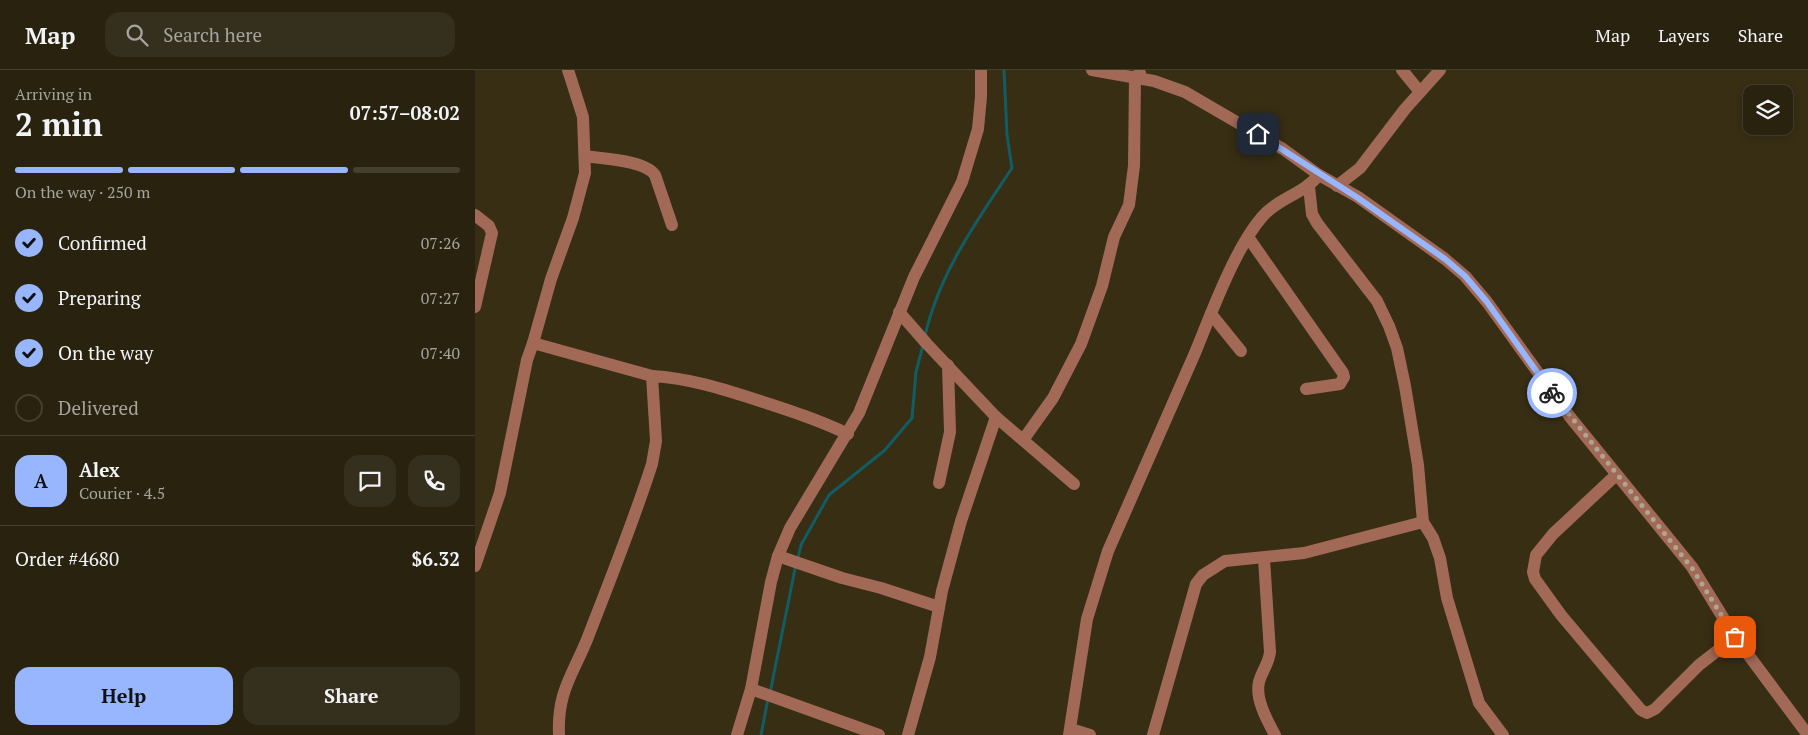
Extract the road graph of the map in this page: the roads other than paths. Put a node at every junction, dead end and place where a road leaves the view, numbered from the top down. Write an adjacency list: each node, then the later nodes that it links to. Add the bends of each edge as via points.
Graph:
1 (568, 70): 8 (street, via 583,117)
2 (981, 70): 16 (street, via 981,97 971,157 952,205)
3 (1092, 70): 6 (street)
4 (1402, 70): 7 (street)
5 (1440, 70): 7 (street)
6 (1139, 74): 9 (street, via 1185,92 1283,149); 25 (street, via 1129,205 1113,237 1102,286 1081,344 1053,398)
7 (1420, 92): 10 (street, via 1360,168)
8 (585, 156): 13 (street, via 651,169); 18 (street, via 585,173 573,218)
9 (1319, 174): 10 (street); 11 (street)
10 (1337, 186): 26 (street, via 1417,238 1465,276)
11 (1309, 187): 14 (street, via 1271,208); 29 (street, via 1312,214 1377,301 1397,348 1418,465)
12 (475, 215): 15 (street, via 489,226 492,234)
13 (672, 225)
14 (1248, 237): 17 (street); 22 (street, via 1343,373 1340,384)
15 (475, 307)
16 (899, 312): 20 (street); 24 (street)
17 (1211, 314): 19 (street); 36 (street, via 1099,577 1087,619)
18 (533, 343): 21 (street); 32 (street, via 500,493)
19 (1241, 351)
20 (948, 365): 23 (street); 27 (street, via 950,432)
21 (652, 376): 24 (street, via 685,379 726,390 820,421); 37 (street, via 656,442 652,464 588,638 562,694)
22 (1306, 389)
23 (996, 417): 25 (street); 33 (street, via 961,521)
24 (848, 434): 30 (street, via 789,528)
25 (1023, 440): 28 (street)
26 (1616, 475): 34 (street, via 1692,568); 34 (street, via 1553,534 1536,555 1533,563 1535,580 1561,615 1641,710 1647,713 1655,710 1699,665)
27 (939, 483)
28 (1074, 484)
29 (1423, 522): 31 (street, via 1304,553); 44 (street, via 1440,558 1447,598 1479,703)
30 (778, 556): 33 (street); 35 (street)
31 (1264, 559): 42 (street, via 1225,561 1203,574 1196,584); 43 (street, via 1271,652 1259,684 1259,694)
32 (475, 566)
33 (939, 607): 40 (street)
34 (1735, 637): 45 (street)
35 (751, 689): 38 (street); 39 (street)
36 (1070, 732): 41 (street)
37 (559, 735)
38 (737, 735)
39 (879, 735)
40 (908, 735)
41 (1090, 735)
42 (1153, 735)
43 (1275, 735)
44 (1503, 735)
45 (1808, 735)

